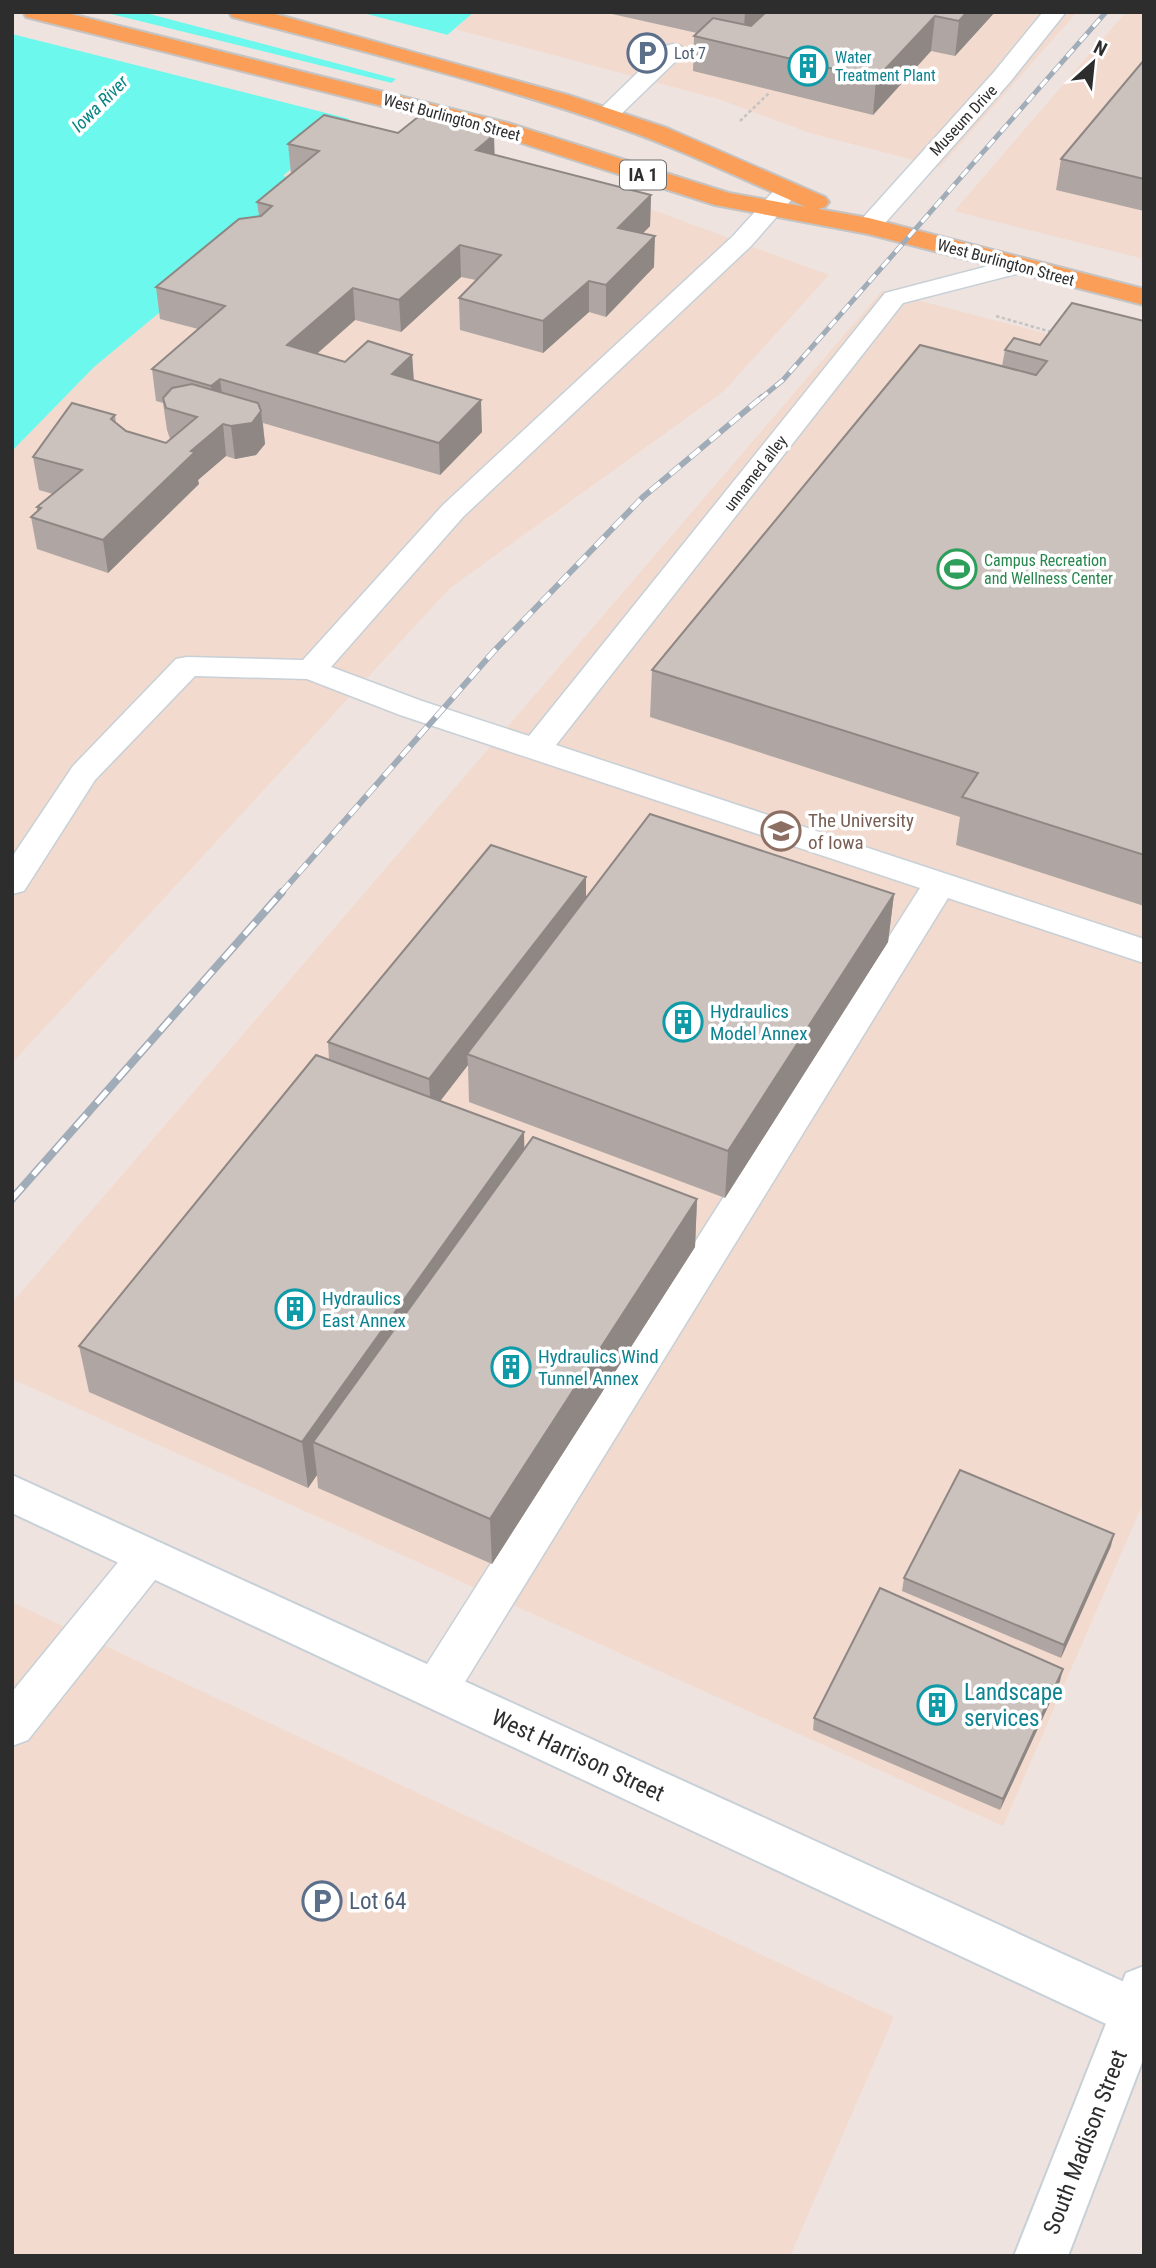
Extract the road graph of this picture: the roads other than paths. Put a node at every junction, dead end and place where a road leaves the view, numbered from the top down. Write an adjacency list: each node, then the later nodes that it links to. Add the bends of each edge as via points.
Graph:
1 (34, 12): 6 (main road, West Burlington Street / IA 1, via 422,108 711,196)
2 (240, 12): 5 (main road, West Burlington Street / IA 1)
3 (1055, 12): 7 (lane, Museum Drive)
4 (673, 51): 5 (lane)
5 (607, 115): 6 (main road, West Burlington Street / IA 1)
6 (779, 200): 7 (main road, West Burlington Street / IA 1); 10 (lane, via 742,241 453,511)
7 (869, 226): 8 (main road, West Burlington Street / IA 1)
8 (1018, 266): 9 (main road, West Burlington Street / IA 1); 11 (lane, unnamed alley, via 894,298)
9 (1144, 298)
10 (312, 670): 11 (lane); 12 (lane, via 187,666 84,773)
11 (536, 749): 13 (lane)
12 (12, 883)
13 (940, 883): 14 (lane); 17 (lane)
14 (1144, 951)
15 (12, 1493): 16 (street, West Harrison Street)
16 (148, 1557): 17 (street, West Harrison Street); 18 (lane)
17 (436, 1689): 19 (street, West Harrison Street)
18 (12, 1726)
19 (1141, 2006): 20 (street, South Madison Street)
20 (1041, 2256)

